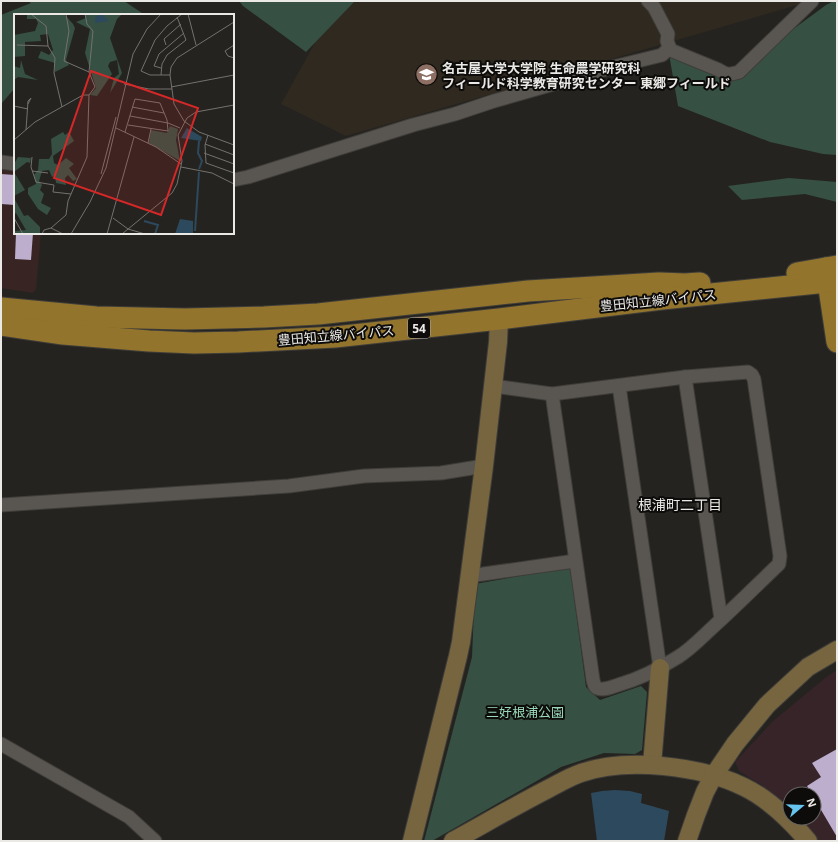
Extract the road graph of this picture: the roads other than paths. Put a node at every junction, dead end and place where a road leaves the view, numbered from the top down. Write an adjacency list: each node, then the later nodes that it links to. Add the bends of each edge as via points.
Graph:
1 (648, 1): 3 (street, via 654,7 668,34)
2 (812, 1): 3 (street, via 734,74 727,74)
3 (668, 49): 6 (street, via 662,55 494,101)
4 (1, 162): 5 (street)
5 (14, 164)
6 (234, 180)
7 (832, 274): 8 (main road, 豊田知立線バイパス / 54, via 789,274 685,284 660,283 528,291 318,314 264,317 96,317); 9 (main road, 豊田知立線バイパス / 54, via 670,298); 11 (main road)
8 (1, 308)
9 (498, 319): 10 (main road, 豊田知立線バイパス / 54, via 335,337 238,342 149,341 63,334); 13 (street)
10 (1, 325)
11 (837, 342)
12 (686, 377): 14 (street); 20 (street); 20 (street, via 748,372 752,375 780,556 779,564)
13 (493, 386): 15 (street); 16 (street)
14 (618, 386): 15 (street); 22 (street)
15 (552, 394): 18 (street)
16 (484, 466): 17 (street, via 441,473 364,476 289,486); 19 (street)
17 (1, 504)
18 (575, 561): 19 (street); 22 (street, via 594,685 597,688 608,688 645,676)
19 (469, 576): 27 (street, via 458,656)
20 (721, 620): 22 (street, via 680,656)
21 (837, 650): 25 (street, via 808,667 767,705 734,744)
22 (660, 668): 24 (street)
23 (1, 744): 26 (street, via 129,817)
24 (652, 764): 25 (street); 28 (street, via 618,765 580,773)
25 (714, 775): 29 (street); 30 (street, via 744,787 770,803)
26 (155, 841)
27 (412, 841)
28 (453, 841)
29 (687, 841)
30 (808, 841)

